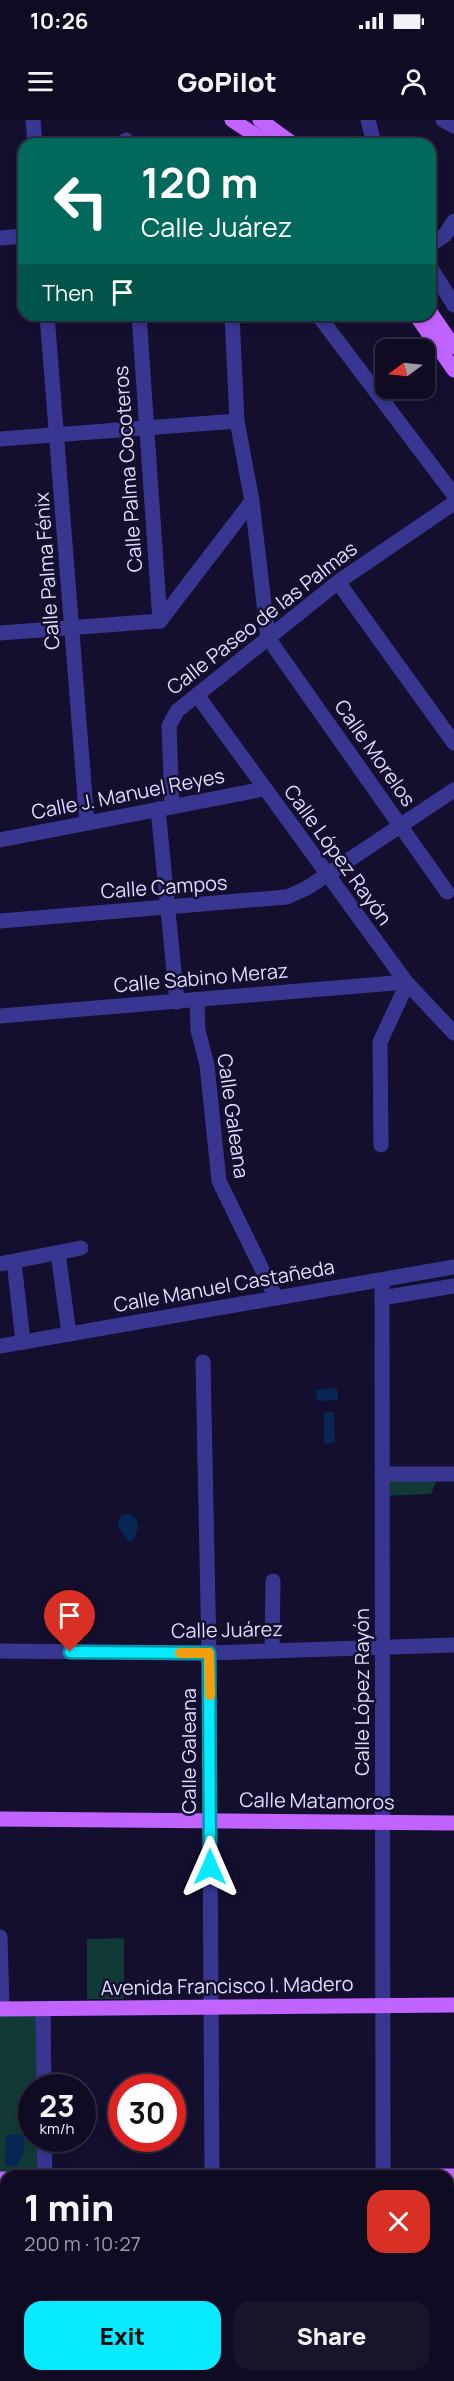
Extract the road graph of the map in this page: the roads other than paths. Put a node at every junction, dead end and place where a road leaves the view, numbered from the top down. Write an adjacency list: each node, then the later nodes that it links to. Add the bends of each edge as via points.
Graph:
1 (33, 120): 7 (street)
2 (232, 120): 8 (main road)
3 (260, 120): 9 (main road)
4 (368, 120): 10 (street)
5 (443, 120): 6 (street)
6 (454, 126)
7 (34, 138)
8 (260, 138)
9 (285, 138)
10 (372, 138)
11 (454, 221): 14 (street)
12 (18, 236): 13 (street)
13 (0, 238)
14 (450, 238)
15 (436, 276): 16 (street)
16 (454, 305)
17 (48, 321): 27 (street, Calle Palma Fénix)
18 (139, 321): 26 (street, Calle Palma Cocoteros)
19 (232, 321): 25 (street)
20 (323, 321): 29 (street)
21 (420, 321): 24 (main road)
22 (436, 321): 23 (main road)
23 (454, 347)
24 (454, 370)
25 (237, 421): 26 (street); 30 (street)
26 (146, 428): 27 (street); 33 (street, Calle Palma Cocoteros)
27 (57, 435): 28 (street); 34 (street, Calle Palma Fénix)
28 (0, 439)
29 (454, 495)
30 (252, 501): 33 (street); 36 (street)
31 (454, 503): 32 (street, Calle Paseo de las Palmas)
32 (338, 582): 36 (street, Calle Paseo de las Palmas); 38 (street)
33 (160, 621): 34 (street)
34 (72, 628): 35 (street); 42 (street, Calle Palma Fénix)
35 (0, 633)
36 (268, 638): 37 (street, Calle Paseo de las Palmas); 43 (street, Calle Morelos)
37 (197, 694): 39 (street, Calle López Rayón); 41 (street, Calle Paseo de las Palmas, via 177,711 169,726)
38 (454, 743)
39 (264, 789): 41 (street, Calle J. Manuel Reyes); 45 (street, Calle López Rayón)
40 (454, 790): 43 (street, Calle Campos)
41 (165, 808): 42 (street, Calle J. Manuel Reyes); 47 (street)
42 (87, 823): 44 (street, Calle J. Manuel Reyes)
43 (401, 826): 45 (street, Calle Campos); 46 (street, Calle Morelos)
44 (0, 840)
45 (326, 875): 47 (street, Calle Campos, via 286,897); 49 (street, Calle López Rayón)
46 (447, 892)
47 (168, 908): 48 (street, Calle Campos); 51 (street)
48 (0, 921)
49 (406, 983): 50 (street, Calle Sabino Meraz); 53 (street, Calle López Rayón); 54 (street, via 380,1042)
50 (197, 1000): 51 (street, Calle Sabino Meraz); 61 (street, Calle Galeana, via 219,1181)
51 (177, 1002): 52 (street, Calle Sabino Meraz)
52 (0, 1016)
53 (454, 1032)
54 (381, 1145)
55 (81, 1248): 56 (street)
56 (58, 1253): 57 (street); 63 (street)
57 (7, 1263): 64 (street)
58 (454, 1267): 59 (street, Calle Manuel Castañeda)
59 (382, 1280): 61 (street, Calle Manuel Castañeda); 62 (street, Calle López Rayón)
60 (454, 1286): 62 (street)
61 (276, 1298): 63 (street, Calle Manuel Castañeda)
62 (382, 1298): 67 (street, Calle López Rayón)
63 (69, 1334): 64 (street, Calle Manuel Castañeda)
64 (23, 1342): 65 (street, Calle Manuel Castañeda)
65 (0, 1346)
66 (203, 1362): 74 (street, Calle Galeana)
67 (382, 1474): 68 (street); 71 (street, Calle López Rayón)
68 (454, 1474)
69 (273, 1581): 73 (street)
70 (454, 1645): 71 (street, Calle Juárez)
71 (382, 1647): 73 (street, Calle Juárez); 77 (street, Calle López Rayón)
72 (0, 1651): 74 (street, Calle Juárez)
73 (272, 1651): 74 (street, Calle Juárez)
74 (209, 1653): 76 (street, Calle Galeana)
75 (0, 1819): 76 (main road, Calle Matamoros)
76 (210, 1821): 77 (main road, Calle Matamoros); 82 (street, Calle Galeana)
77 (383, 1822): 78 (main road, Calle Matamoros); 80 (street, Calle López Rayón)
78 (454, 1823)
79 (0, 1936): 83 (street)
80 (383, 2005): 81 (main road, Avenida Francisco I. Madero); 82 (main road, Avenida Francisco I. Madero); 89 (street, Calle López Rayón)
81 (454, 2005)
82 (211, 2007): 84 (main road, Avenida Francisco I. Madero); 88 (street, Calle Galeana)
83 (1, 2009): 84 (main road, Avenida Francisco I. Madero)
84 (43, 2009): 85 (street)
85 (44, 2074)
86 (44, 2152): 87 (street)
87 (45, 2170)
88 (212, 2170)
89 (383, 2170)

